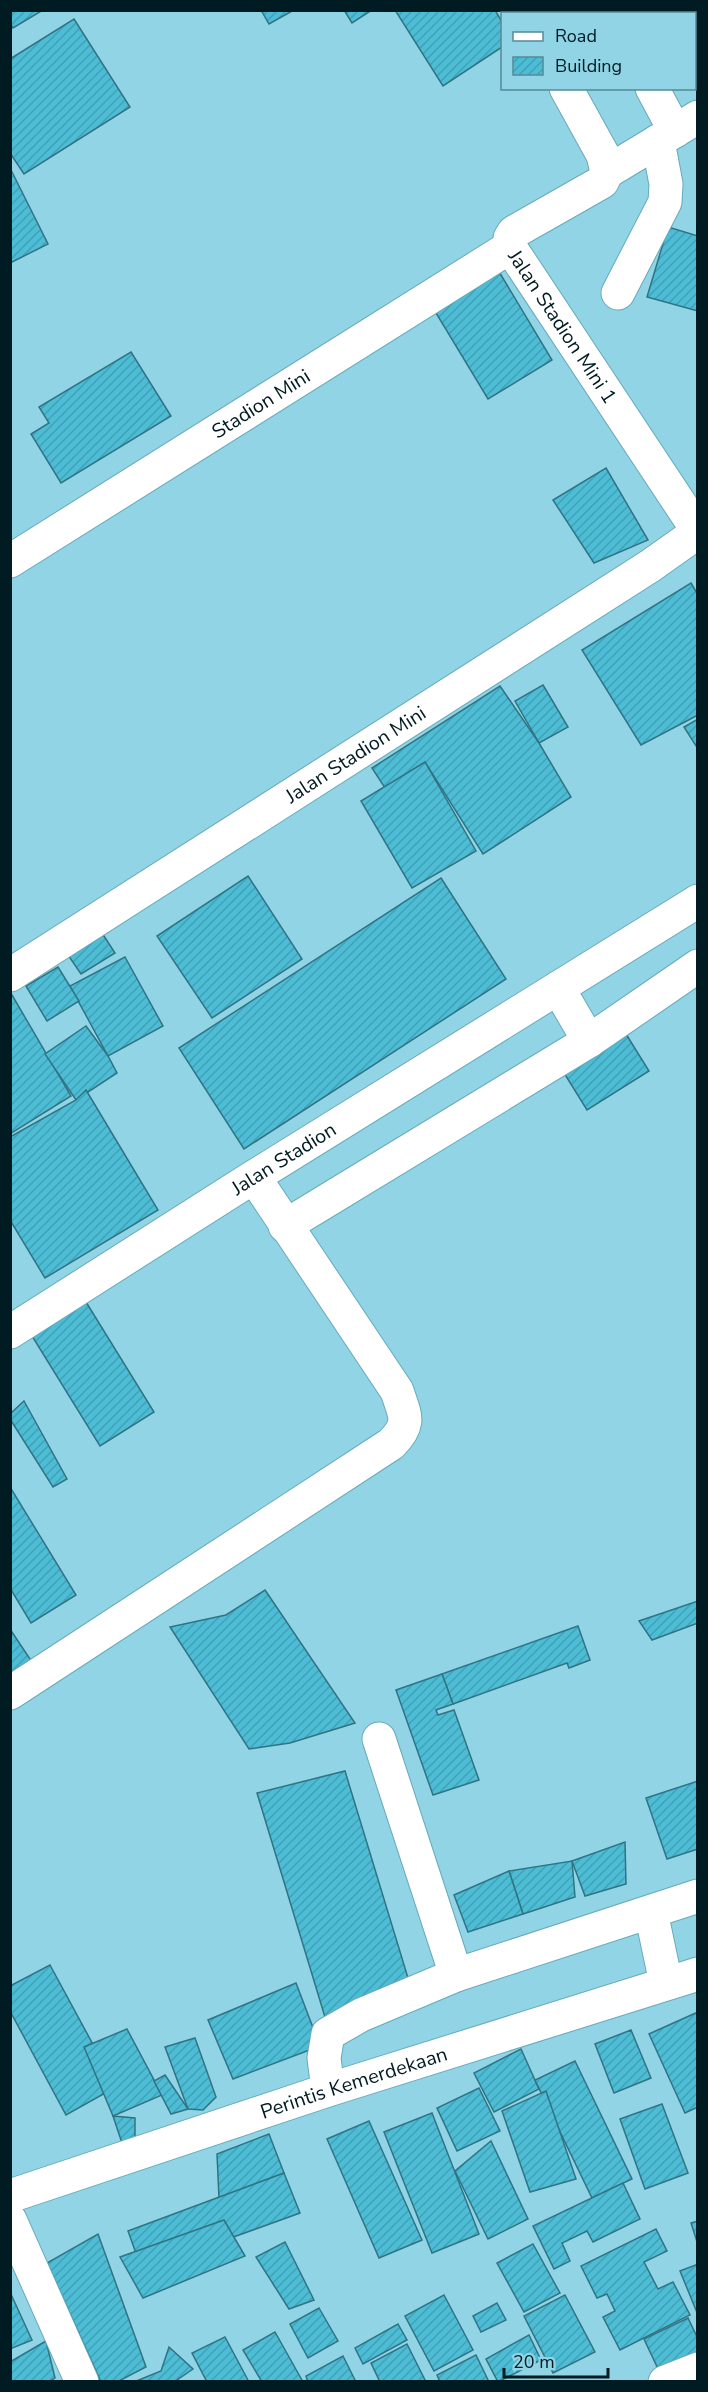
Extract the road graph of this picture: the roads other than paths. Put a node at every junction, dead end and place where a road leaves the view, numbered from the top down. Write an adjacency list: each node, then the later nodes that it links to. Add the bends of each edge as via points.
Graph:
1 (567, 90): 4 (street, via 603,155)
2 (653, 90): 3 (street)
3 (677, 130): 4 (street, Jalan Stadion Mini 1); 6 (street, via 665,202)
4 (607, 172): 5 (street, Jalan Stadion Mini 1, via 602,182 514,232)
5 (510, 247): 7 (street, Jalan Stadion Mini 1); 8 (street, Stadion Mini)
6 (618, 293)
7 (698, 531): 11 (street, Jalan Stadion Mini, via 650,566)
8 (10, 561)
9 (698, 902): 12 (street, Jalan Stadion)
10 (698, 966): 13 (street)
11 (10, 975)
12 (558, 988): 13 (street); 14 (street, Jalan Stadion)
13 (589, 1041): 15 (street)
14 (255, 1177): 15 (street); 16 (street, Jalan Stadion)
15 (285, 1226): 17 (street, via 397,1391 407,1420 402,1433 391,1444)
16 (10, 1332)
17 (10, 1693)
18 (380, 1738): 22 (street)
19 (698, 1896): 20 (street)
20 (651, 1912): 22 (street); 23 (street)
21 (698, 1974): 23 (street, Perintis Kemerdekaan)
22 (456, 1975): 24 (street, via 361,2015 328,2034 324,2058)
23 (666, 1983): 24 (street, Perintis Kemerdekaan)
24 (328, 2090): 25 (street, Perintis Kemerdekaan)
25 (10, 2196)
26 (10, 2220): 28 (street)
27 (698, 2369): 29 (street)
28 (82, 2382)
29 (665, 2382)

